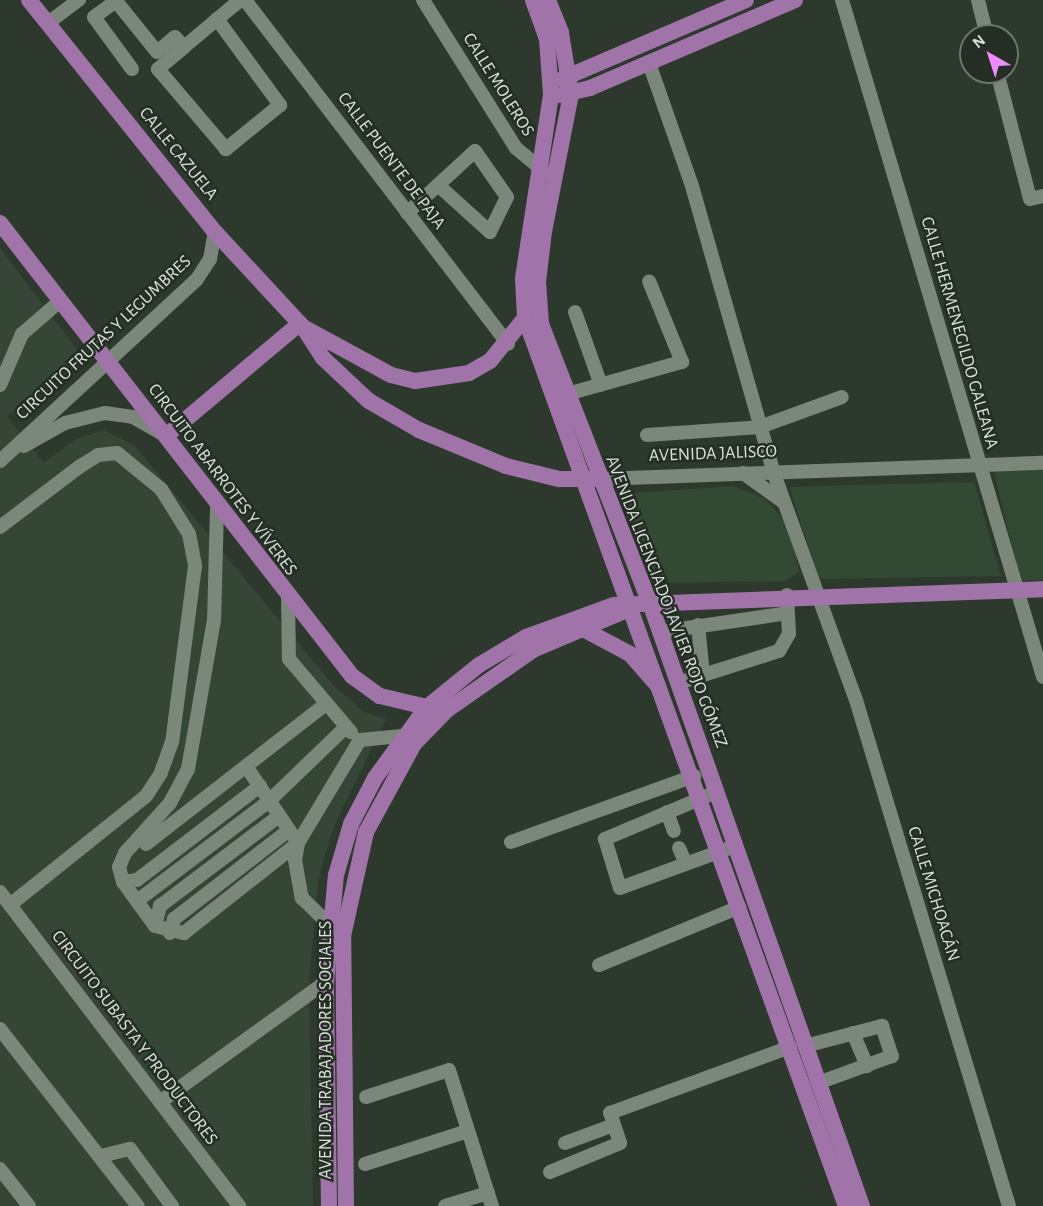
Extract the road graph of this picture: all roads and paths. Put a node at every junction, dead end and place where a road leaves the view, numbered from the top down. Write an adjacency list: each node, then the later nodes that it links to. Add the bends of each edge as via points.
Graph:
1 (29, 0): 13 (main road, CALLE CAZUELA)
2 (79, 0): 13 (street)
3 (241, 0): 12 (street)
4 (245, 0): 26 (street, CALLE PUENTE DE PAJA)
5 (423, 0): 22 (street, CALLE MOLEROS, via 516,148)
6 (533, 0): 20 (main road, AVENIDA LICENCIADO JAVIER ROJO GÓMEZ, via 547,39)
7 (548, 0): 18 (main road, AVENIDA LICENCIADO JAVIER ROJO GÓMEZ)
8 (795, 0): 16 (main road)
9 (842, 0): 46 (street, CALLE HERMENEGILDO GALEANA)
10 (978, 0): 14 (street)
11 (741, 1): 18 (main road)
12 (217, 19): 15 (street); 15 (street, via 280,105 226,149 158,69)
13 (48, 23): 28 (main road, CALLE CAZUELA)
14 (984, 24)
15 (184, 47): 17 (street, via 175,37 157,52 117,0 94,17)
16 (649, 63): 21 (main road); 41 (street, CALLE MICHOACÁN, via 692,186)
17 (132, 69)
18 (571, 76): 20 (main road); 21 (main road, AVENIDA LICENCIADO JAVIER ROJO GÓMEZ)
19 (1000, 84): 24 (street, via 1030,199)
20 (551, 89): 21 (main road); 22 (main road, AVENIDA LICENCIADO JAVIER ROJO GÓMEZ)
21 (571, 94): 22 (main road, AVENIDA LICENCIADO JAVIER ROJO GÓMEZ)
22 (547, 174): 25 (main road, AVENIDA LICENCIADO JAVIER ROJO GÓMEZ)
23 (438, 185): 23 (street, via 476,151 507,197 490,232); 26 (street)
24 (1043, 196)
25 (542, 202): 32 (main road, AVENIDA LICENCIADO JAVIER ROJO GÓMEZ, via 523,279); 39 (main road, AVENIDA LICENCIADO JAVIER ROJO GÓMEZ, via 538,282 541,324)
26 (407, 213): 34 (street, CALLE PUENTE DE PAJA)
27 (0, 223): 30 (main road, CIRCUITO ABARROTES Y VÍVERES)
28 (215, 232): 33 (main road, CALLE CAZUELA); 36 (street, CIRCUITO FRUTAS Y LEGUMBRES, via 205,270)
29 (649, 281): 38 (street, via 682,362)
30 (60, 302): 36 (main road, CIRCUITO ABARROTES Y VÍVERES); 37 (street, via 22,334)
31 (575, 312): 38 (street)
32 (525, 318): 34 (main road, CALLE CAZUELA); 39 (main road, AVENIDA LICENCIADO JAVIER ROJO GÓMEZ)
33 (302, 325): 34 (main road, CALLE CAZUELA, via 391,375 415,381 469,373); 35 (main road, CALLE CAZUELA); 43 (main road)
34 (508, 344)
35 (315, 347): 49 (main road, AVENIDA JALISCO, via 369,401 419,430 506,466)
36 (105, 361): 43 (main road, CIRCUITO ABARROTES Y VÍVERES); 44 (street, CIRCUITO FRUTAS Y LEGUMBRES)
37 (0, 385)
38 (601, 385): 39 (street)
39 (559, 397): 49 (main road, AVENIDA LICENCIADO JAVIER ROJO GÓMEZ)
40 (842, 397): 41 (street)
41 (760, 427): 42 (street); 47 (street, CALLE MICHOACÁN)
42 (647, 435)
43 (166, 436): 44 (street, via 133,417 105,414 65,423); 51 (main road, CIRCUITO ABARROTES Y VÍVERES)
44 (4, 457)
45 (1043, 462): 46 (street, AVENIDA JALISCO)
46 (980, 466): 47 (street, AVENIDA JALISCO); 54 (street, CALLE HERMENEGILDO GALEANA)
47 (773, 471): 48 (street, AVENIDA JALISCO); 50 (street, CALLE MICHOACÁN)
48 (743, 473): 49 (street, AVENIDA JALISCO); 50 (street)
49 (593, 479): 58 (main road, AVENIDA LICENCIADO JAVIER ROJO GÓMEZ)
50 (784, 502): 55 (street, CALLE MICHOACÁN)
51 (218, 507): 57 (main road, CIRCUITO ABARROTES Y VÍVERES); 78 (street, via 219,563 208,660 188,769)
52 (0, 526): 93 (street, via 98,455 117,453 161,489 189,534 195,566 172,742 161,773 146,796)
53 (1043, 589): 54 (main road)
54 (1017, 590): 55 (main road); 64 (street, CALLE HERMENEGILDO GALEANA)
55 (817, 594): 56 (main road); 125 (street, CALLE MICHOACÁN, via 855,700)
56 (787, 595): 58 (main road); 59 (street)
57 (288, 598): 67 (street, via 289,658); 68 (main road, CIRCUITO ABARROTES Y VÍVERES, via 367,689)
58 (642, 605): 61 (main road, AVENIDA TRABAJADORES SOCIALES); 62 (main road, AVENIDA LICENCIADO JAVIER ROJO GÓMEZ); 66 (main road, AVENIDA LICENCIADO JAVIER ROJO GÓMEZ); 68 (main road, AVENIDA TRABAJADORES SOCIALES, via 614,605 526,637 479,665)
59 (788, 613): 60 (street); 63 (street, via 789,634 779,651)
60 (698, 626): 62 (street); 63 (street)
61 (583, 629): 66 (main road, via 630,654); 69 (main road, AVENIDA TRABAJADORES SOCIALES, via 533,650)
62 (660, 632): 65 (main road, AVENIDA LICENCIADO JAVIER ROJO GÓMEZ)
63 (703, 675): 65 (street)
64 (1043, 677)
65 (678, 683): 76 (main road, AVENIDA LICENCIADO JAVIER ROJO GÓMEZ)
66 (666, 696): 74 (main road, AVENIDA LICENCIADO JAVIER ROJO GÓMEZ)
67 (326, 704): 70 (street); 73 (street)
68 (426, 708): 69 (main road, CIRCUITO ABARROTES Y VÍVERES); 71 (main road, AVENIDA TRABAJADORES SOCIALES)
69 (447, 710): 96 (main road, AVENIDA TRABAJADORES SOCIALES, via 414,744 366,832)
70 (346, 727): 72 (street); 77 (street)
71 (402, 736): 72 (street); 96 (main road, AVENIDA TRABAJADORES SOCIALES, via 351,824 336,875)
72 (360, 740): 85 (street)
73 (248, 769): 75 (street); 81 (street)
74 (694, 776): 76 (main road, AVENIDA LICENCIADO JAVIER ROJO GÓMEZ); 84 (street)
75 (260, 786): 77 (street); 90 (street, via 137,880)
76 (709, 794): 79 (street); 87 (main road, AVENIDA LICENCIADO JAVIER ROJO GÓMEZ)
77 (269, 801): 80 (street); 92 (street)
78 (170, 803): 81 (street); 89 (street, via 125,853)
79 (667, 812): 83 (street); 88 (street, via 605,840 620,888)
80 (279, 816): 82 (street); 95 (street, via 160,906)
81 (183, 817): 89 (street)
82 (289, 830): 85 (street); 97 (street, via 174,919)
83 (674, 831)
84 (511, 842)
85 (298, 843): 96 (street, via 295,860 302,898); 97 (street, via 184,933)
86 (680, 848): 88 (street)
87 (728, 848): 88 (street); 94 (main road, AVENIDA LICENCIADO JAVIER ROJO GÓMEZ); 99 (main road, AVENIDA LICENCIADO JAVIER ROJO GÓMEZ)
88 (686, 864)
89 (119, 867): 90 (street)
90 (123, 882): 92 (street)
91 (0, 892): 93 (street, CIRCUITO SUBASTA Y PRODUCTORES)
92 (137, 901): 95 (street)
93 (10, 905): 107 (street, CIRCUITO SUBASTA Y PRODUCTORES)
94 (740, 907): 98 (street); 99 (main road, AVENIDA LICENCIADO JAVIER ROJO GÓMEZ)
95 (155, 926): 97 (street)
96 (336, 932): 100 (main road, AVENIDA TRABAJADORES SOCIALES); 121 (main road, AVENIDA TRABAJADORES SOCIALES)
97 (170, 933)
98 (599, 965)
99 (773, 976): 103 (main road, AVENIDA LICENCIADO JAVIER ROJO GÓMEZ)
100 (326, 982): 107 (street); 120 (main road, AVENIDA TRABAJADORES SOCIALES)
101 (0, 1029): 111 (street)
102 (853, 1033): 103 (street); 104 (street); 104 (street, via 882,1026 892,1056)
103 (798, 1047): 105 (main road, AVENIDA LICENCIADO JAVIER ROJO GÓMEZ); 108 (street, via 610,1113); 123 (main road, AVENIDA LICENCIADO JAVIER ROJO GÓMEZ)
104 (867, 1066): 105 (street)
105 (818, 1083): 124 (main road, AVENIDA LICENCIADO JAVIER ROJO GÓMEZ)
106 (366, 1097): 109 (street, via 449,1070)
107 (160, 1102): 119 (street, CIRCUITO SUBASTA Y PRODUCTORES)
108 (614, 1125): 110 (street); 114 (street, via 620,1143)
109 (468, 1131): 112 (street); 115 (street)
110 (565, 1143)
111 (101, 1156): 117 (street); 118 (street, via 130,1149)
112 (365, 1164)
113 (0, 1169): 116 (street)
114 (550, 1172)
115 (490, 1200): 122 (street)
116 (29, 1206)
117 (138, 1206)
118 (172, 1206)
119 (239, 1206)
120 (328, 1206)
121 (346, 1206)
122 (446, 1206)
123 (846, 1206)
124 (862, 1206)
125 (1009, 1206)

